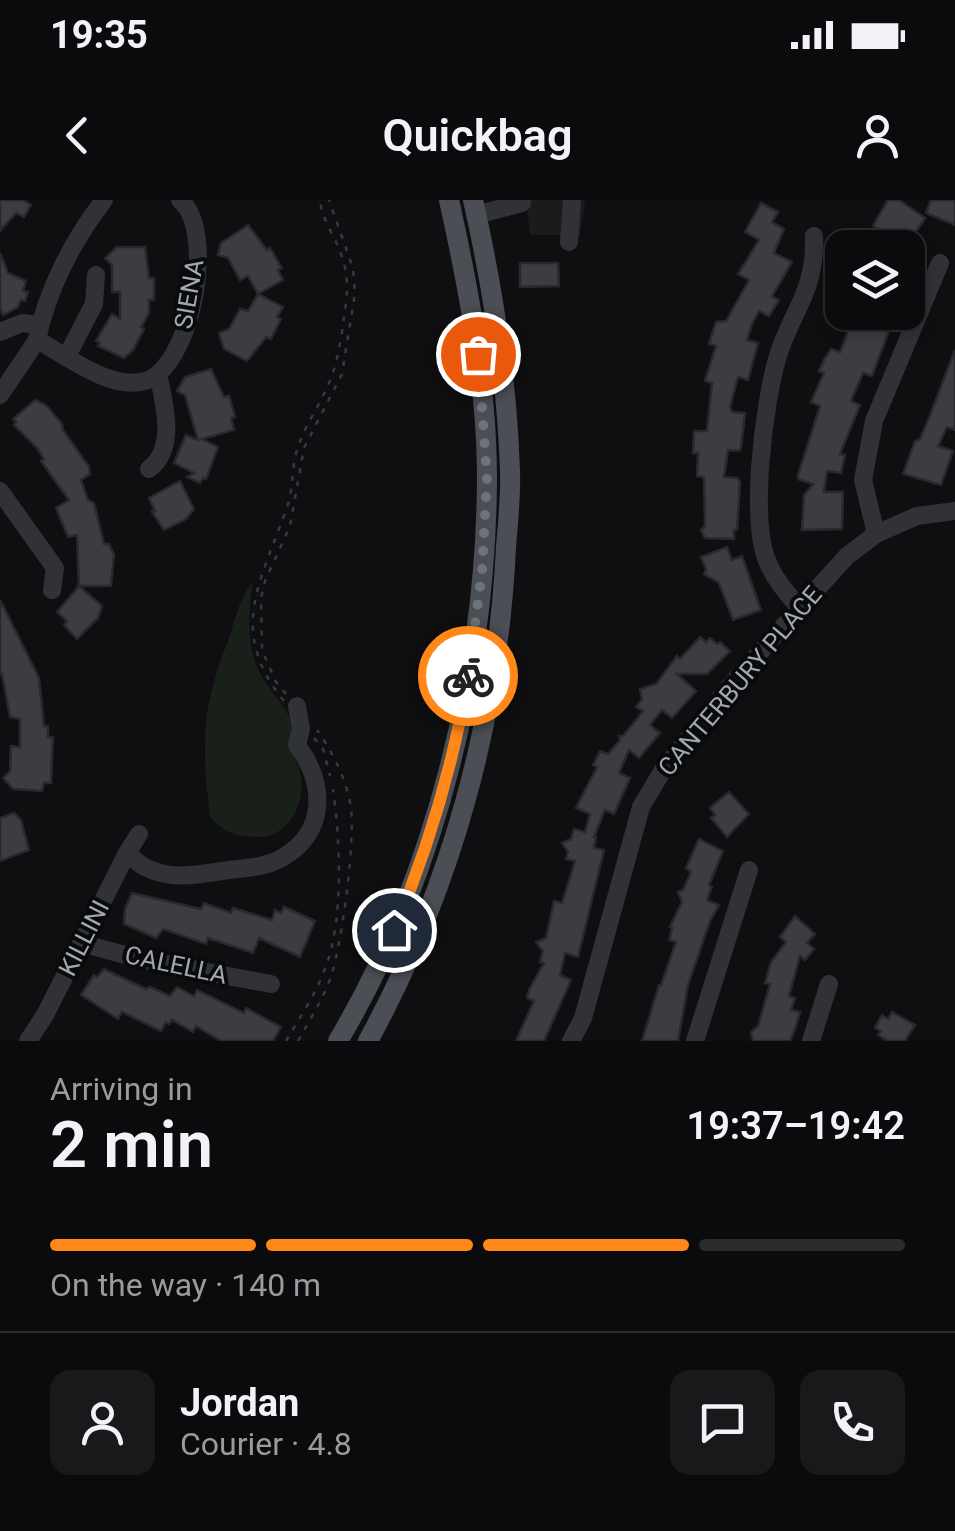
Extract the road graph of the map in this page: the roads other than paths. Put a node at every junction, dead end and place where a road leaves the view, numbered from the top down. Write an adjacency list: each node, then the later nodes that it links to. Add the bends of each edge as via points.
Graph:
1 (104, 200): 13 (street, via 64,263)
2 (449, 200): 7 (main road)
3 (572, 200): 9 (street)
4 (185, 202): 15 (street, SIENA, via 198,232 196,275 186,328)
5 (522, 203): 6 (street)
6 (474, 207): 7 (main road); 32 (main road, via 498,346 510,472 496,656 473,776 440,884)
7 (454, 221): 31 (main road, via 478,354 487,477 473,644 450,764 418,875)
8 (814, 236): 22 (street, via 806,297 778,355 766,406 758,521 767,562)
9 (568, 242)
10 (940, 264): 20 (street, via 874,421 864,480)
11 (96, 275): 14 (street, via 94,304)
12 (0, 332): 13 (street, via 22,323)
13 (39, 332): 14 (street); 16 (street)
14 (66, 356): 15 (street, via 107,378 144,382)
15 (158, 374): 17 (street, via 164,444)
16 (0, 395)
17 (149, 469)
18 (0, 491): 21 (street, via 54,568)
19 (955, 511): 20 (street, CANTERBURY PLACE, via 917,516)
20 (876, 534): 22 (street, CANTERBURY PLACE)
21 (52, 590)
22 (798, 607): 33 (street, CANTERBURY PLACE, via 663,770 641,808)
23 (304, 718): 25 (street, via 297,745 318,783 319,815 305,839 282,858 172,875 144,867)
24 (140, 834): 25 (street, KILLINI)
25 (127, 852): 27 (street, KILLINI)
26 (750, 870): 34 (street)
27 (82, 942): 28 (street, CALELLA, via 143,962); 30 (street, KILLINI)
28 (270, 984)
29 (829, 984): 35 (street)
30 (28, 1041)
31 (338, 1041)
32 (368, 1041)
33 (571, 1041)
34 (695, 1041)
35 (811, 1041)

